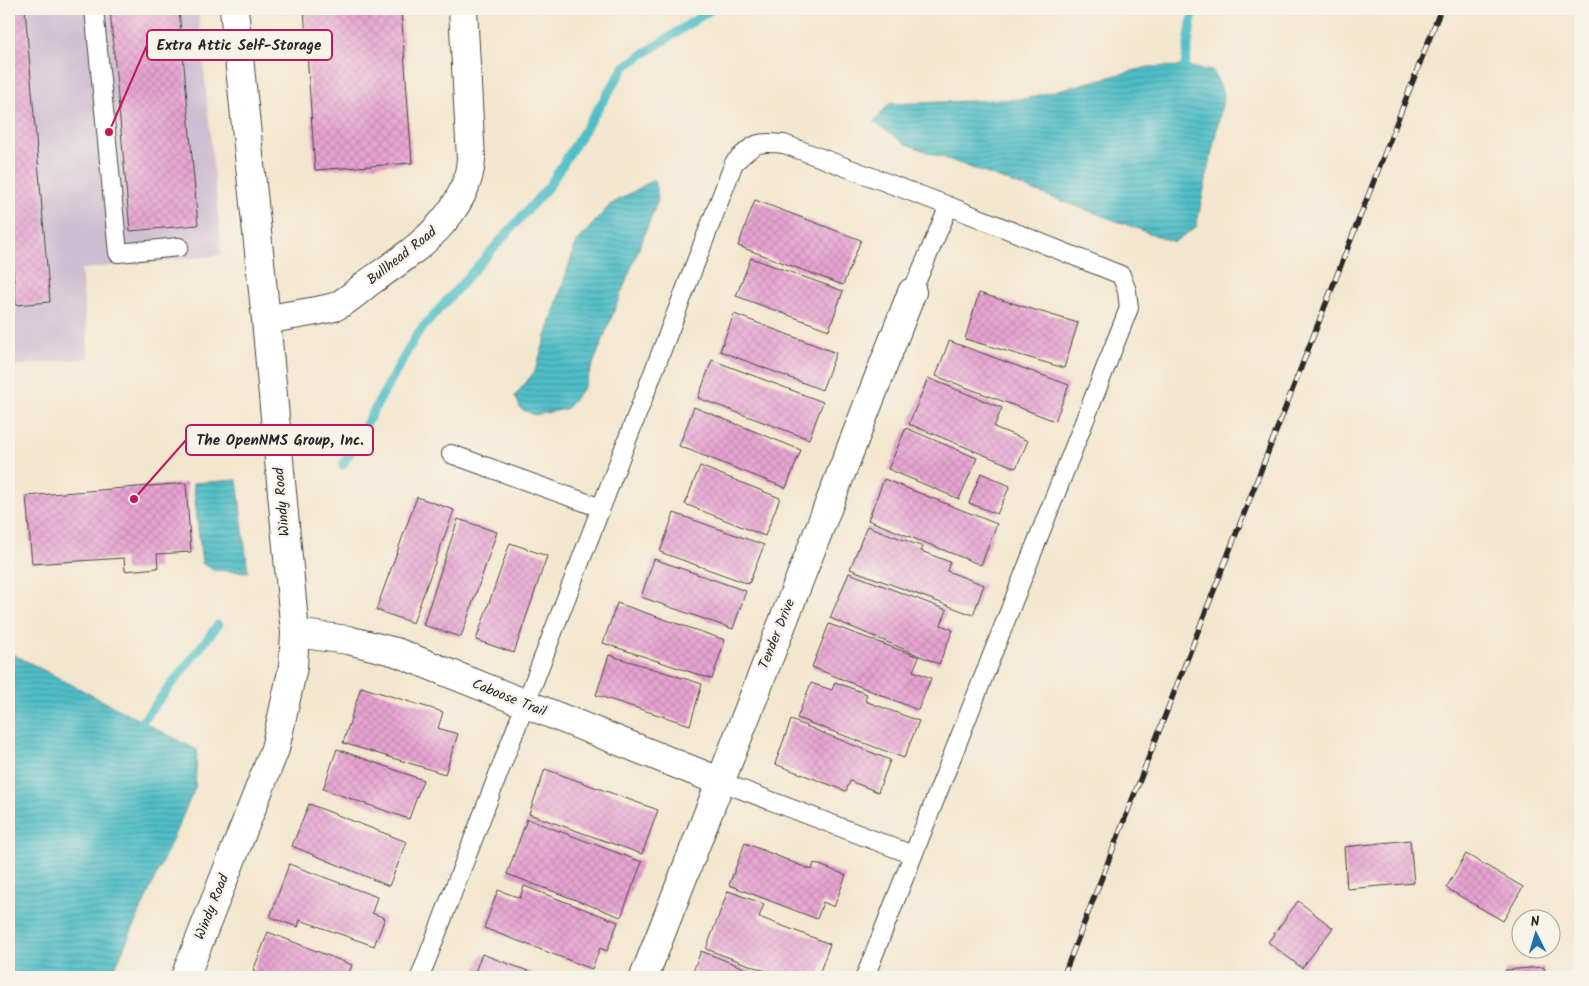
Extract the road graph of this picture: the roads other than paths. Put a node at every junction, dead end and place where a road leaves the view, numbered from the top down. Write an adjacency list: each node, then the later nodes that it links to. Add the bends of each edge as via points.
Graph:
1 (94, 9): 5 (lane, via 118,253)
2 (234, 9): 7 (street, Windy Road)
3 (463, 9): 7 (street, Bullhead Road, via 471,170 457,202 441,226 336,307)
4 (949, 206): 6 (lane); 9 (lane, via 784,144 754,144 734,163); 13 (lane, via 1121,275 1128,291 1129,308)
5 (179, 248)
6 (912, 292): 12 (street, Tender Drive)
7 (266, 320): 10 (street, Windy Road)
8 (451, 454): 9 (lane)
9 (601, 508): 11 (lane)
10 (295, 633): 11 (street, Caboose Trail, via 348,640 396,652); 14 (street, Windy Road, via 293,667 275,749)
11 (526, 705): 12 (street, Caboose Trail); 15 (lane)
12 (719, 781): 13 (lane); 16 (street, Tender Drive)
13 (913, 855): 17 (lane)
14 (185, 977)
15 (420, 977)
16 (644, 977)
17 (865, 977)

